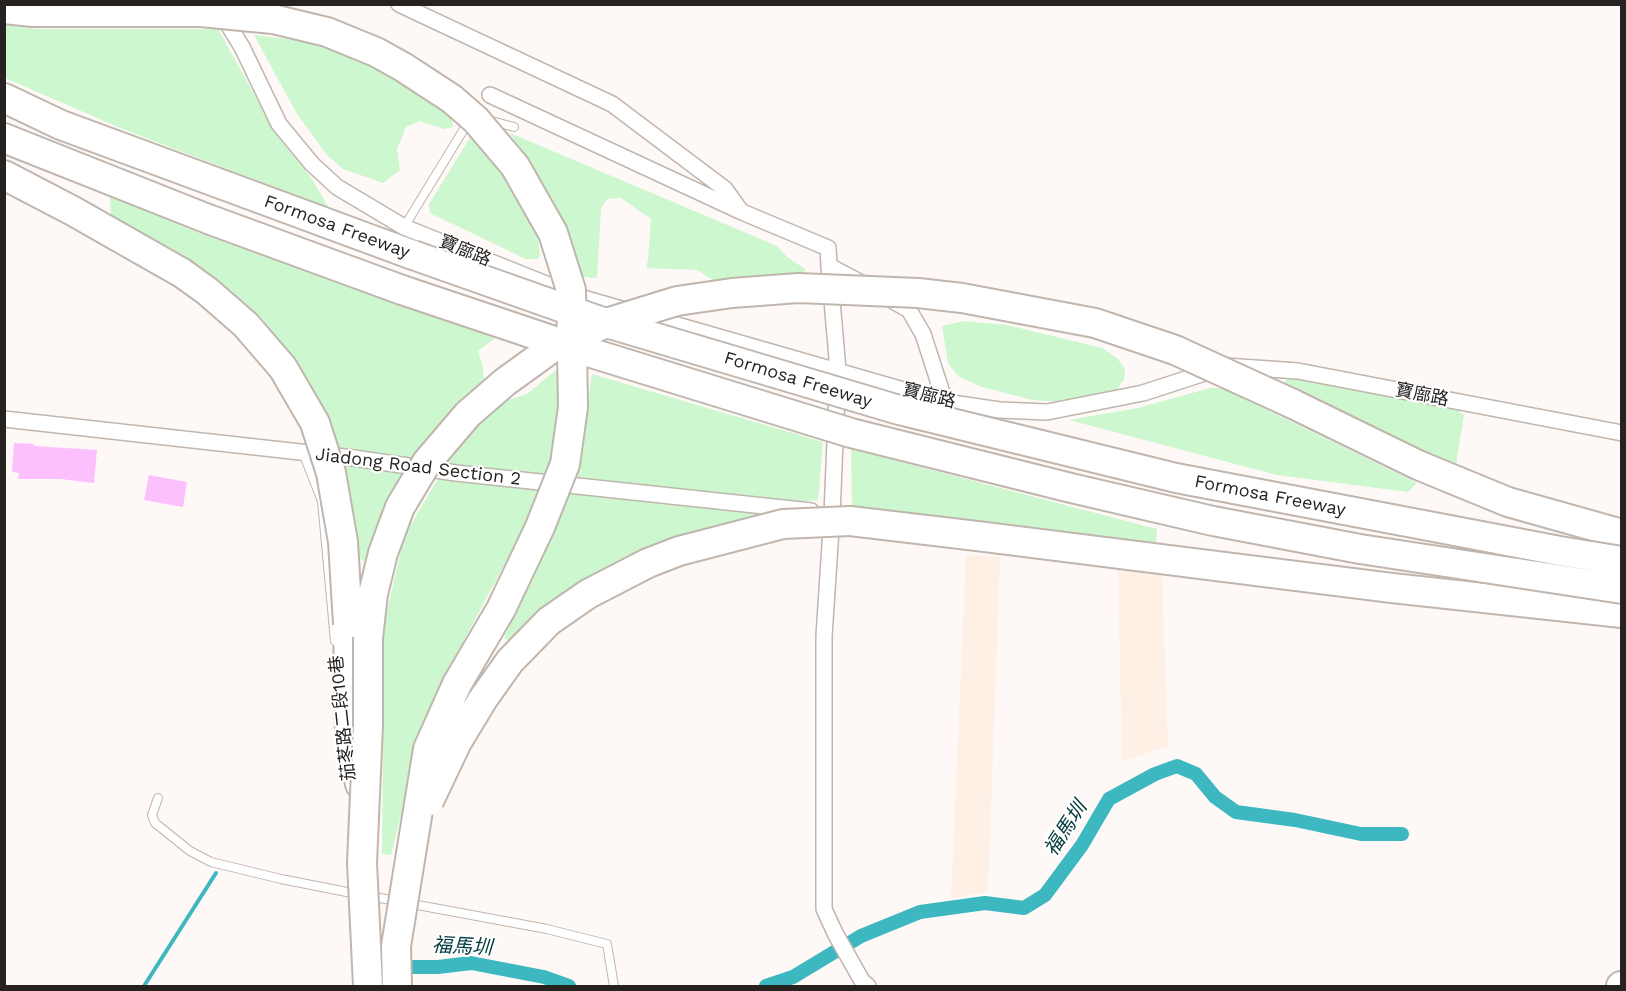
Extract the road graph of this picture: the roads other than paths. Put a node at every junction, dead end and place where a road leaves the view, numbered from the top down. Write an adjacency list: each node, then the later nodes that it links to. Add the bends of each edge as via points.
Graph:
1 (216, 4): 10 (street, 寶廍路, via 242,47 279,124 312,164 337,187)
2 (399, 4): 9 (street, via 612,104 724,189)
3 (4, 9): 27 (highway, bridge, via 201,12 273,19 327,32 403,66 476,120 514,166 553,233 571,290 573,407 565,464 501,609 457,684 428,749)
4 (490, 95): 9 (street)
5 (4, 98): 19 (highway, Formosa Freeway, bridge, via 72,129 600,321 899,410 1176,478)
6 (514, 127): 10 (lane, via 489,120 464,129)
7 (4, 138): 20 (highway, Formosa Freeway, bridge, via 208,219 491,321 851,433 1213,521 1360,549)
8 (4, 175): 26 (highway, bridge, via 152,256 207,291 246,325 283,368 310,414 331,473 343,542 350,732)
9 (742, 212): 11 (street, via 828,248)
10 (405, 227): 12 (street, 寶廍路, via 576,296)
11 (830, 266): 12 (street); 13 (street, via 909,310 923,334)
12 (838, 370): 13 (street, 寶廍路); 17 (street)
13 (945, 402): 15 (street, 寶廍路, via 1047,412 1143,393 1226,366 1298,371)
14 (4, 419): 16 (street, Jiadong Road Section 2)
15 (1622, 433)
16 (303, 453): 17 (street, Jiadong Road Section 2); 22 (lane, 茄苳路二段10巷, via 322,501)
17 (832, 514): 34 (street, via 824,636 824,909)
18 (1622, 534): 26 (highway, bridge, via 1508,502 1418,465 1175,350 1095,323 962,298 852,289 798,288 677,301 606,323 552,348 468,414 427,462 400,507 373,594 368,638)
19 (1622, 561)
20 (1622, 589)
21 (1622, 613): 27 (highway, bridge, via 850,521 783,524 648,563 588,594 549,621 510,662 483,699 457,742)
22 (336, 649)
23 (340, 694): 24 (lane, 茄苳路二段10巷)
24 (347, 762)
25 (158, 798): 29 (lane, via 152,815 155,823 211,862)
26 (364, 806): 31 (highway, bridge, via 362,863)
27 (413, 836): 32 (highway, bridge, via 396,946)
28 (349, 882): 29 (lane)
29 (349, 893): 30 (lane); 33 (lane, via 547,929 607,944)
30 (350, 904)
31 (368, 987)
32 (397, 987)
33 (614, 987)
34 (868, 987)

